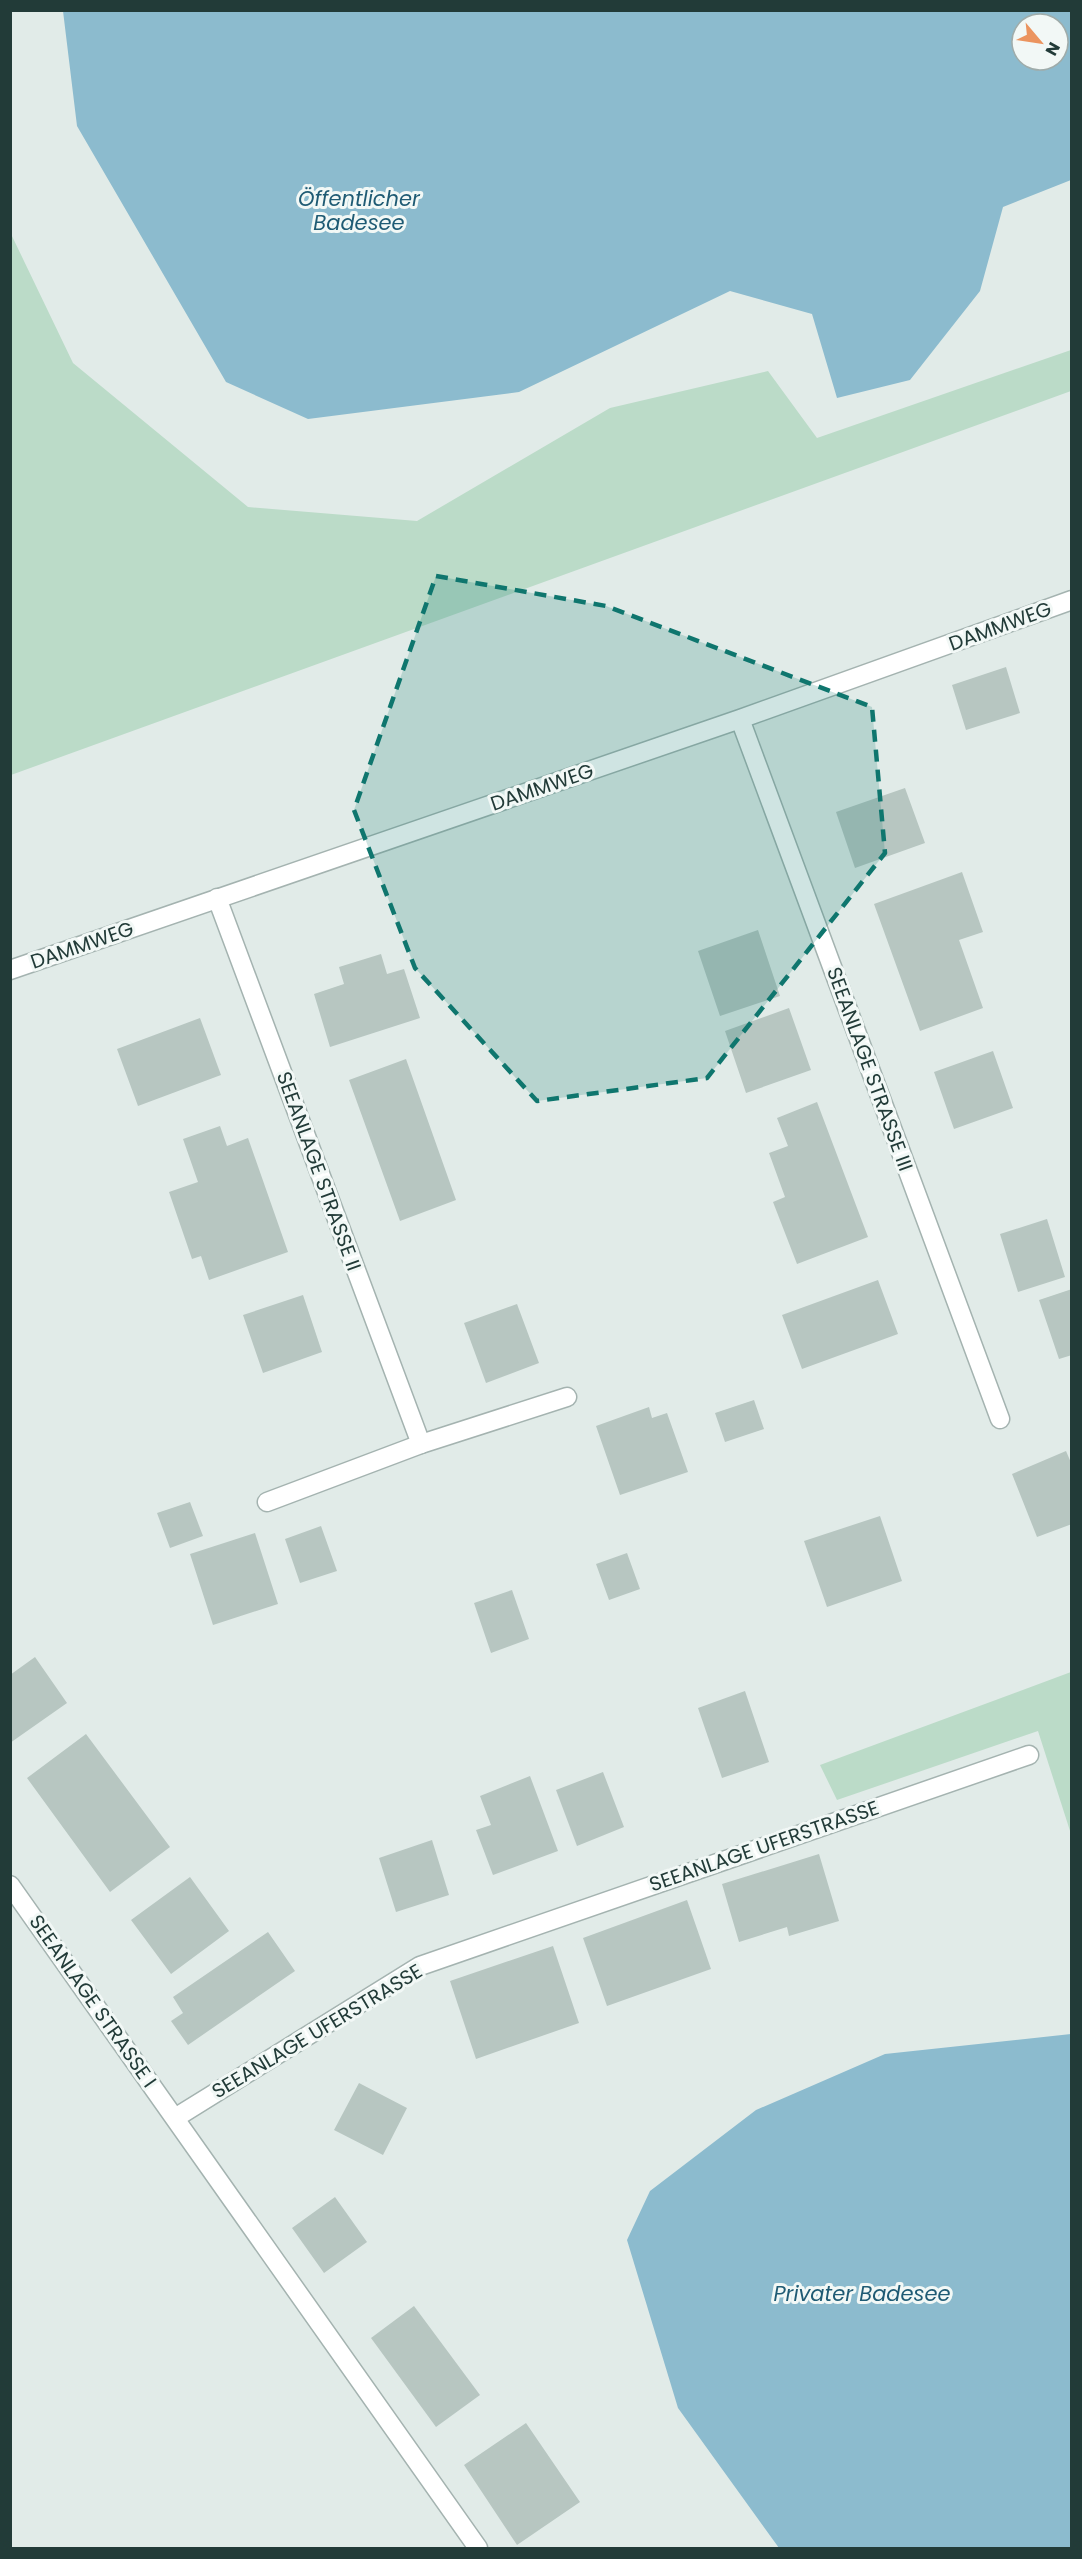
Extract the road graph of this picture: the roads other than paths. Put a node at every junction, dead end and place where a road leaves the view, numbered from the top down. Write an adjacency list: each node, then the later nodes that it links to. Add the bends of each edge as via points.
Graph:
1 (1071, 600): 2 (street, DAMMWEG)
2 (740, 719): 3 (street, DAMMWEG); 6 (street, SEEANLAGE STRASSE III)
3 (217, 898): 4 (street, DAMMWEG); 7 (street, SEEANLAGE STRASSE II)
4 (10, 970)
5 (567, 1397): 7 (street)
6 (1000, 1419)
7 (421, 1444): 8 (street)
8 (267, 1502)
9 (1029, 1755): 11 (street, SEEANLAGE UFERSTRASSE, via 420,1966)
10 (10, 1885): 11 (street, SEEANLAGE STRASSE I)
11 (175, 2118): 12 (street)
12 (478, 2548)

